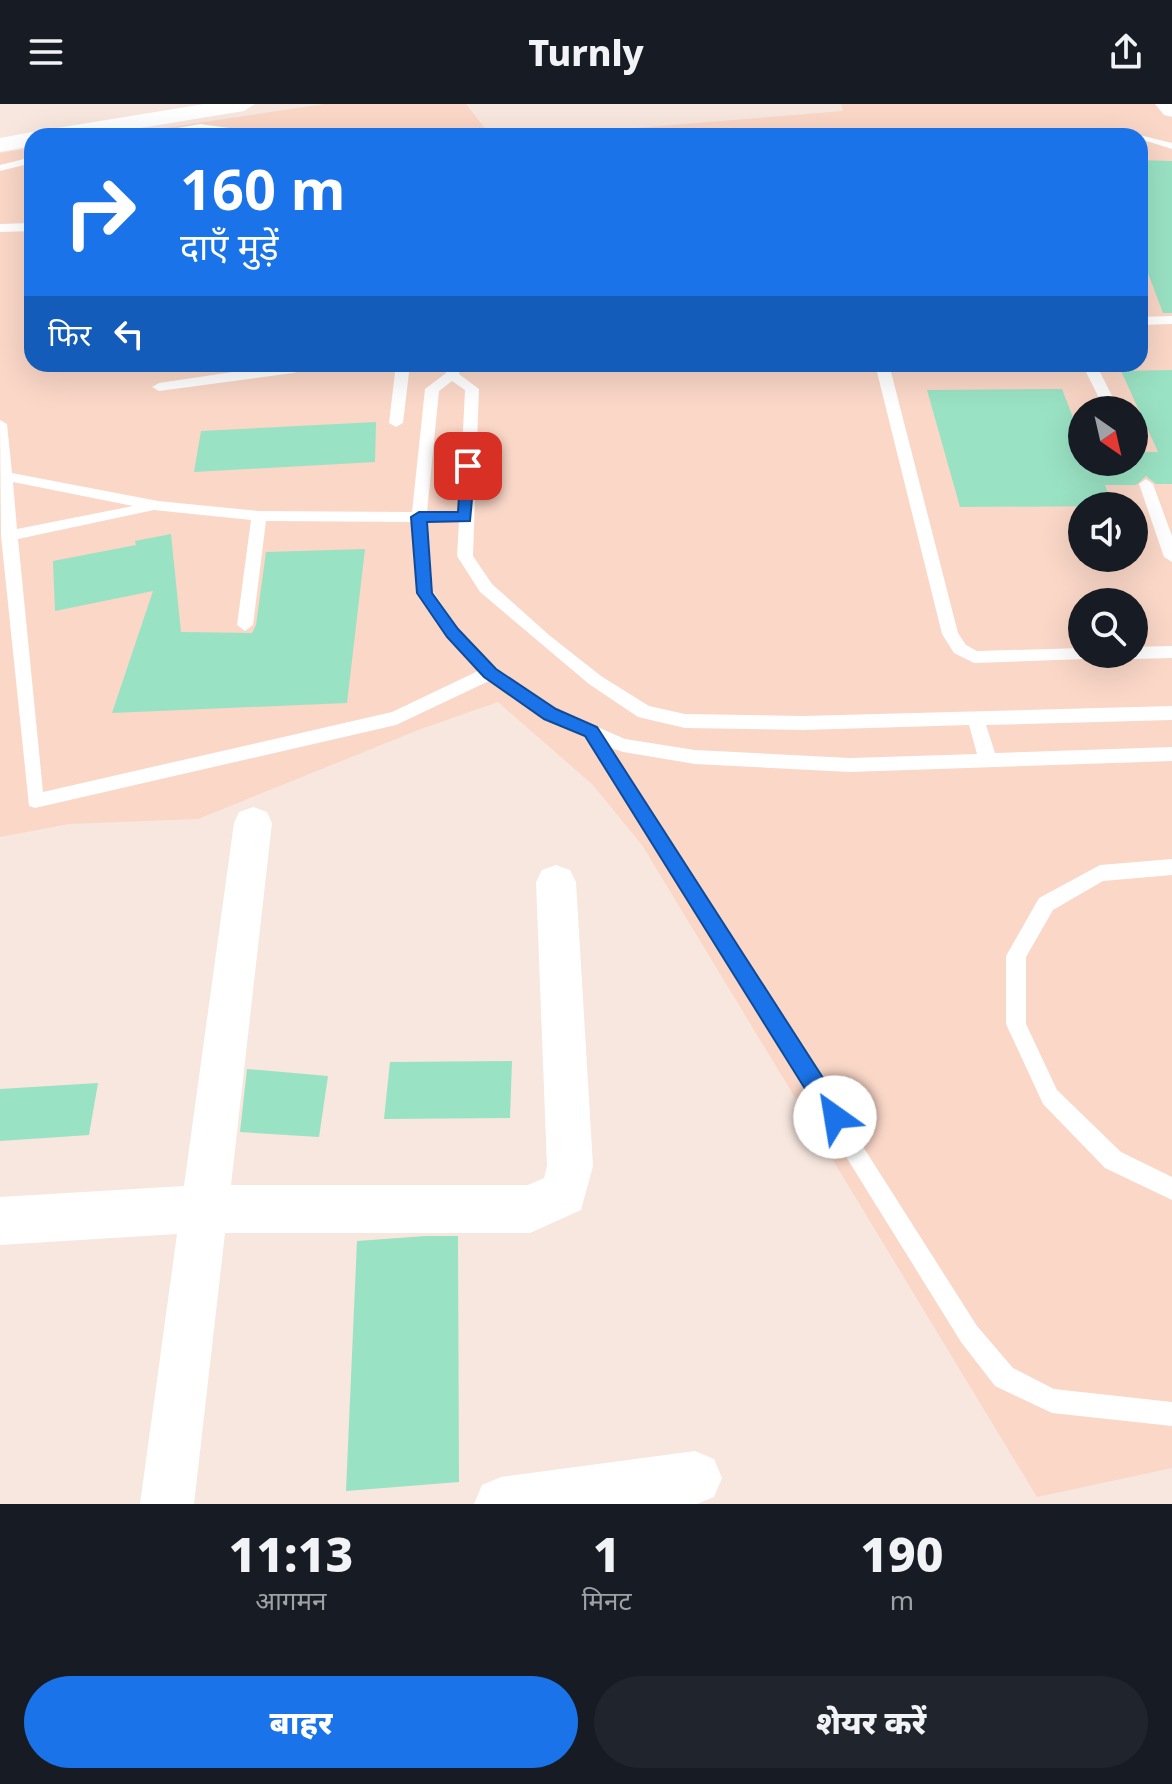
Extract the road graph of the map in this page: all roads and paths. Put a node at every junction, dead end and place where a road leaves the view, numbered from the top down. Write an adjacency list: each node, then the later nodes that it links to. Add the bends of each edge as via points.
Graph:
1 (244, 104): 4 (street)
2 (1166, 104): 3 (street)
3 (1172, 110)
4 (99, 128)
5 (1148, 138): 8 (lane)
6 (24, 140): 7 (street)
7 (0, 145)
8 (1172, 146)
9 (24, 162): 10 (lane)
10 (0, 168)
11 (24, 227): 12 (lane)
12 (0, 228)
13 (1172, 320): 14 (lane)
14 (1148, 321)
15 (255, 372): 21 (lane)
16 (402, 372): 23 (lane)
17 (450, 372): 29 (lane, via 432,389)
18 (456, 372): 30 (lane, via 472,389)
19 (884, 372): 36 (lane, via 950,634 974,657)
20 (1093, 372): 22 (lane)
21 (159, 387)
22 (1105, 396)
23 (396, 423)
24 (0, 424): 25 (lane)
25 (4, 476): 27 (lane); 31 (lane)
26 (1146, 484): 32 (lane)
27 (158, 506): 28 (lane); 31 (lane)
28 (259, 516): 29 (lane); 33 (lane)
29 (419, 517): 30 (lane); 37 (lane, via 425,593)
30 (465, 517): 39 (lane, via 465,556 486,588 595,680 644,712 685,721)
31 (9, 536): 37 (lane, via 35,801 396,718)
32 (1172, 557)
33 (245, 625)
34 (1172, 652): 35 (lane)
35 (1148, 653)
36 (1068, 655)
37 (490, 673): 40 (lane, via 550,714)
38 (1172, 713): 39 (lane)
39 (975, 718): 42 (lane)
40 (591, 732): 42 (lane, via 623,745 695,757 850,765); 49 (lane, via 969,1334 1004,1377 1052,1401)
41 (1172, 754): 42 (lane)
42 (988, 760)
43 (253, 823): 47 (street)
44 (1172, 867): 46 (lane, via 1100,873 1046,904 1016,956 1016,1024 1050,1097 1113,1160)
45 (556, 882): 47 (street, via 570,1166 564,1193 530,1209)
46 (1172, 1189)
47 (203, 1209): 48 (street); 51 (street)
48 (0, 1221)
49 (1172, 1414)
50 (695, 1478): 52 (street)
51 (167, 1504)
52 (501, 1504)

